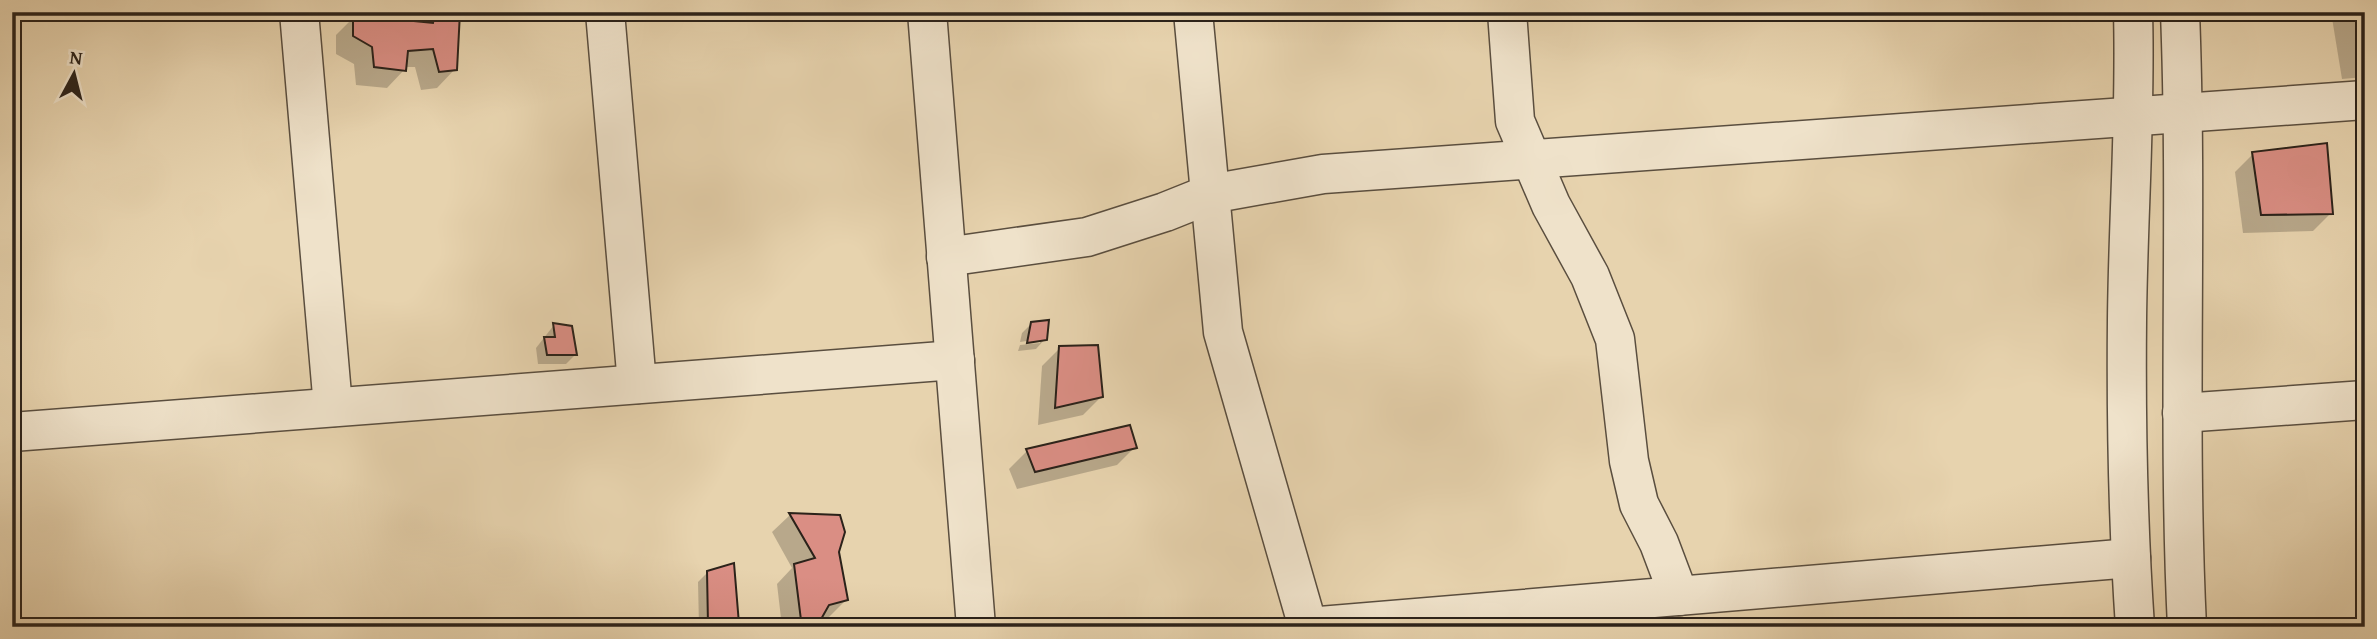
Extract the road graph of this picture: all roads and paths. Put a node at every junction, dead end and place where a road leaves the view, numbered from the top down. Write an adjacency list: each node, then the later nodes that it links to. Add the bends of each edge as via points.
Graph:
1 (299, 12): 17 (street)
2 (606, 12): 15 (street)
3 (927, 12): 13 (street)
4 (1193, 12): 12 (street)
5 (1507, 12): 11 (street, via 1515,121)
6 (2133, 12): 10 (street)
7 (2180, 12): 9 (street)
8 (2365, 100): 9 (street)
9 (2184, 113): 10 (street); 18 (street)
10 (2134, 116): 11 (street); 20 (street, via 2127,318)
11 (1532, 159): 12 (street, via 1323,174); 21 (street, via 1590,276 1615,339 1629,461 1639,504)
12 (1210, 194): 13 (street, via 1087,237); 21 (street, via 1223,332 1308,627)
13 (946, 257): 14 (street)
14 (955, 360): 15 (street); 22 (street)
15 (637, 384): 17 (street)
16 (2365, 400): 18 (street)
17 (333, 407): 19 (street)
18 (2182, 413): 24 (street)
19 (12, 432)
20 (2130, 558): 21 (street); 23 (street)
21 (1679, 596)
22 (976, 627)
23 (2135, 627)
24 (2187, 627)

